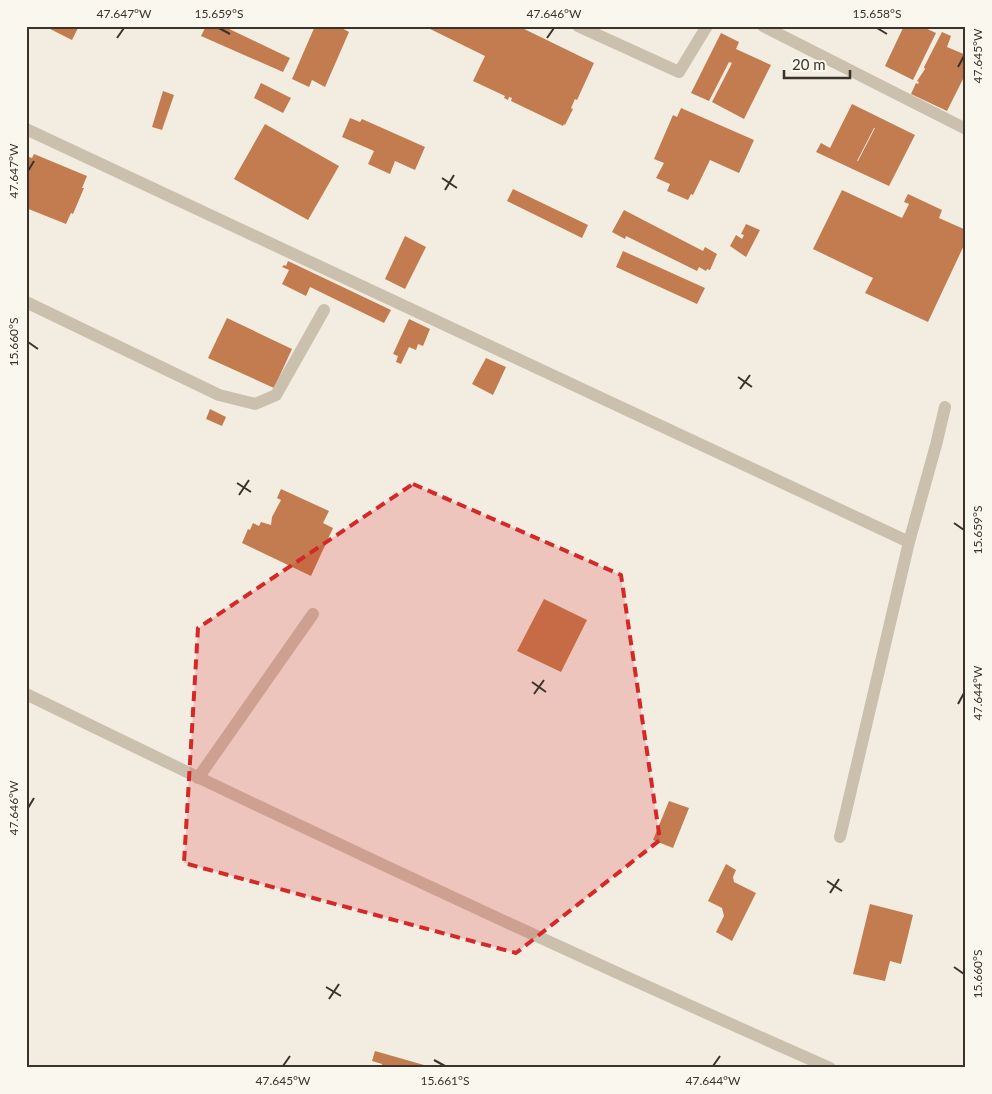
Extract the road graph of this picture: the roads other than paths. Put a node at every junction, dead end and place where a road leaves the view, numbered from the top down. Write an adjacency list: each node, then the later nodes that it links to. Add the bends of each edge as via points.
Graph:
1 (578, 26): 2 (street, via 679,72)
2 (707, 26)
3 (763, 26): 5 (street)
4 (26, 129): 9 (street)
5 (966, 129)
6 (26, 302): 7 (street, via 219,395 255,404 276,395)
7 (324, 310)
8 (944, 407): 9 (street)
9 (909, 542): 13 (street)
10 (313, 614): 12 (street)
11 (26, 694): 12 (street)
12 (198, 778): 14 (street)
13 (840, 837)
14 (830, 1068)

